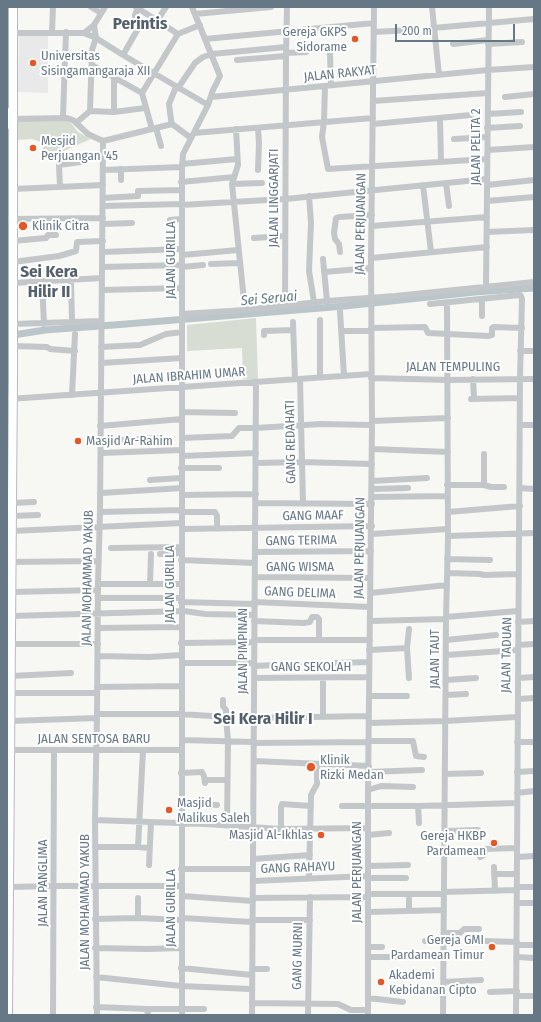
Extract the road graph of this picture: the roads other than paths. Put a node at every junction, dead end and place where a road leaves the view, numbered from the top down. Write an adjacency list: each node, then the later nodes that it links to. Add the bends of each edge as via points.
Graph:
1 (13, 7): 29 (main road)
2 (53, 7): 25 (street)
3 (91, 7): 13 (street)
4 (105, 7): 13 (street)
5 (137, 7): 16 (street); 21 (street, via 134,18)
6 (166, 7): 16 (street)
7 (192, 7): 14 (street)
8 (271, 7): 14 (street)
9 (287, 7): 23 (street, JALAN LINGGARJATI)
10 (374, 7): 17 (street, JALAN PERJUANGAN)
11 (432, 7): 22 (street)
12 (489, 7): 18 (street, JALAN PELITA 2)
13 (101, 14): 19 (street)
14 (195, 14): 20 (street)
15 (534, 19): 18 (street)
16 (158, 21): 21 (street, via 152,27); 30 (street)
17 (374, 23): 23 (street); 28 (street, JALAN PERJUANGAN)
18 (488, 23): 22 (street); 33 (street, JALAN PELITA 2)
19 (94, 25): 27 (street); 31 (street)
20 (200, 25): 30 (street); 32 (street)
21 (139, 27): 40 (street)
22 (433, 28): 46 (street)
23 (287, 30): 32 (street); 36 (street, JALAN LINGGARJATI)
24 (411, 30): 28 (street)
25 (52, 32): 26 (street); 29 (street)
26 (66, 32): 27 (street); 66 (street)
27 (84, 32): 31 (street)
28 (374, 32): 48 (street, JALAN PERJUANGAN)
29 (10, 34): 51 (main road)
30 (178, 34): 45 (street)
31 (96, 38): 40 (street); 42 (street, via 92,50)
32 (205, 39): 38 (street)
33 (488, 42): 34 (street); 35 (street); 44 (street, JALAN PELITA 2)
34 (522, 42)
35 (453, 44)
36 (286, 52): 37 (street); 38 (street); 41 (street); 52 (street, JALAN LINGGARJATI)
37 (306, 52)
38 (212, 54): 50 (street, via 195,63); 57 (street, via 220,76)
39 (330, 54): 49 (street)
40 (123, 55): 45 (street)
41 (237, 60)
42 (92, 65): 47 (street); 61 (street)
43 (534, 67): 44 (street, JALAN RAKYAT)
44 (488, 70): 46 (street, JALAN RAKYAT); 54 (street, JALAN PELITA 2)
45 (153, 73): 50 (street); 53 (street)
46 (439, 75): 48 (street, JALAN RAKYAT)
47 (114, 78): 53 (street); 62 (street)
48 (373, 82): 49 (street, JALAN RAKYAT); 58 (street, JALAN PERJUANGAN)
49 (328, 86): 52 (street, JALAN RAKYAT); 70 (street)
50 (177, 87): 59 (street); 72 (street, via 170,99)
51 (10, 89): 67 (main road)
52 (286, 91): 57 (street, JALAN RAKYAT); 73 (street, JALAN LINGGARJATI)
53 (142, 93): 60 (street)
54 (488, 93): 58 (street); 64 (street, JALAN PELITA 2)
55 (534, 94): 56 (street)
56 (505, 97)
57 (211, 98): 59 (street)
58 (373, 101): 69 (street, JALAN PERJUANGAN)
59 (208, 105): 79 (street)
60 (145, 108): 62 (street); 75 (street)
61 (90, 111): 62 (street); 71 (street)
62 (114, 112)
63 (521, 112): 64 (street)
64 (488, 114): 77 (street, JALAN PELITA 2)
65 (471, 115): 68 (street)
66 (63, 117): 67 (street); 71 (street)
67 (10, 118): 106 (main road); 119 (main road)
68 (440, 118): 69 (street); 88 (street)
69 (373, 121): 70 (street); 91 (street, JALAN PERJUANGAN)
70 (324, 122): 73 (street); 91 (street, via 322,137 327,169)
71 (76, 123): 82 (street, via 83,131)
72 (172, 124): 75 (street); 79 (street)
73 (286, 126): 76 (street); 112 (street, JALAN LINGGARJATI)
74 (520, 126): 77 (street)
75 (154, 128): 82 (street); 83 (street)
76 (258, 128): 78 (street); 94 (street)
77 (488, 128): 80 (street, JALAN PELITA 2)
78 (236, 129): 79 (street); 86 (street)
79 (193, 136): 90 (street, JALAN GURILLA, via 183,154)
80 (487, 137): 81 (street); 85 (street, JALAN PELITA 2)
81 (454, 139)
82 (103, 141): 93 (street, JALAN MOHAMMAD YAKUB)
83 (161, 146)
84 (534, 147): 85 (street)
85 (488, 150): 87 (street, JALAN PELITA 2)
86 (237, 159): 90 (street); 95 (street, via 238,168)
87 (487, 159): 88 (street); 99 (street, JALAN PELITA 2)
88 (441, 161): 91 (street)
89 (81, 162): 105 (street, via 58,165)
90 (182, 165): 92 (street); 98 (street, JALAN GURILLA)
91 (372, 166): 108 (street, JALAN PERJUANGAN)
92 (121, 169): 93 (street); 96 (street)
93 (103, 170): 103 (street, JALAN MOHAMMAD YAKUB)
94 (258, 170)
95 (234, 177): 98 (street); 102 (street)
96 (121, 180)
97 (534, 180): 99 (street)
98 (181, 182): 107 (street, JALAN GURILLA)
99 (487, 182): 101 (street); 113 (street, JALAN PELITA 2)
100 (262, 183): 102 (street)
101 (446, 183): 104 (street); 117 (street)
102 (232, 184): 114 (street)
103 (103, 185): 105 (street); 110 (street, JALAN MOHAMMAD YAKUB)
104 (424, 185): 108 (street); 124 (street)
105 (60, 188): 106 (street)
106 (13, 189): 119 (main road)
107 (181, 190): 110 (street, via 138,191 138,196); 115 (street, JALAN GURILLA)
108 (372, 191): 109 (street); 118 (street, JALAN PERJUANGAN)
109 (309, 196): 112 (street); 161 (street, via 309,271)
110 (103, 198): 116 (street, JALAN MOHAMMAD YAKUB)
111 (534, 198): 113 (street)
112 (285, 199): 114 (street); 130 (street, JALAN LINGGARJATI)
113 (487, 201): 120 (street, JALAN PELITA 2)
114 (234, 202): 115 (street); 135 (street)
115 (181, 205): 116 (street); 121 (street, JALAN GURILLA)
116 (103, 206): 123 (street, JALAN MOHAMMAD YAKUB)
117 (449, 206)
118 (372, 215): 126 (street, JALAN PERJUANGAN); 138 (street, via 336,218 334,234)
119 (10, 216): 123 (street); 132 (main road); 175 (main road)
120 (487, 217): 124 (street); 128 (street, JALAN PELITA 2)
121 (182, 219): 122 (street); 137 (street, JALAN GURILLA)
122 (170, 220)
123 (103, 221): 125 (street); 133 (street, JALAN MOHAMMAD YAKUB)
124 (428, 222): 126 (street); 139 (street)
125 (132, 223)
126 (372, 226): 140 (street, JALAN PERJUANGAN)
127 (534, 230): 128 (street)
128 (487, 232): 134 (street, JALAN PELITA 2)
129 (56, 235): 132 (street)
130 (285, 236): 131 (street); 164 (street, JALAN LINGGARJATI)
131 (254, 238)
132 (13, 241): 142 (main road)
133 (103, 241): 136 (street, JALAN MOHAMMAD YAKUB); 142 (street, via 77,242 76,251 59,256)
134 (487, 247): 139 (street); 155 (street, JALAN PELITA 2)
135 (238, 250): 137 (street); 143 (street)
136 (102, 252): 137 (street); 147 (street, JALAN MOHAMMAD YAKUB)
137 (182, 252): 145 (street, JALAN GURILLA)
138 (340, 252)
139 (431, 252): 140 (street)
140 (371, 258): 148 (street, JALAN PERJUANGAN)
141 (323, 259): 149 (street)
142 (13, 262): 153 (main road)
143 (240, 263): 144 (street); 165 (street)
144 (211, 264)
145 (182, 266): 146 (street); 147 (street); 156 (street, JALAN GURILLA)
146 (203, 266)
147 (102, 267): 150 (street, JALAN MOHAMMAD YAKUB)
148 (371, 268): 149 (street); 158 (street, JALAN PERJUANGAN)
149 (324, 272): 160 (street)
150 (102, 278): 151 (street); 157 (street, JALAN MOHAMMAD YAKUB)
151 (71, 280): 152 (street); 170 (street)
152 (42, 281): 153 (street); 173 (street)
153 (13, 282): 175 (main road)
154 (534, 282): 155 (street)
155 (486, 286): 158 (street)
156 (182, 288): 157 (street); 167 (street, JALAN GURILLA)
157 (102, 290): 171 (street, JALAN MOHAMMAD YAKUB)
158 (371, 297): 160 (street); 176 (street, JALAN PERJUANGAN)
159 (482, 300): 162 (street); 168 (street); 174 (street, JALAN TADUAN, via 521,296)
160 (327, 301): 161 (street)
161 (314, 302): 164 (street)
162 (447, 303): 163 (street); 181 (street, JALAN TAUT)
163 (430, 304)
164 (285, 305): 165 (street)
165 (245, 310): 167 (street)
166 (340, 311): 179 (street)
167 (182, 315): 177 (street, JALAN GURILLA)
168 (482, 316)
169 (320, 320): 193 (street)
170 (72, 321): 171 (street); 173 (street)
171 (101, 322): 184 (street, JALAN MOHAMMAD YAKUB)
172 (293, 322): 178 (street, GANG REDAHATI)
173 (44, 324): 175 (street)
174 (522, 328): 181 (street, via 494,327 490,336); 186 (street, JALAN TADUAN)
175 (10, 329): 183 (main road)
176 (371, 329): 179 (street); 181 (street, via 425,327 428,333); 192 (street, JALAN PERJUANGAN)
177 (182, 330): 184 (street, via 140,345); 188 (street, JALAN GURILLA)
178 (293, 330): 182 (street, via 264,331); 195 (street, GANG REDAHATI)
179 (342, 331): 191 (street)
180 (75, 334): 185 (street)
181 (448, 334): 198 (street, JALAN TAUT)
182 (264, 335)
183 (12, 343): 185 (street); 190 (main road); 203 (main road)
184 (101, 348): 189 (street, JALAN MOHAMMAD YAKUB)
185 (75, 351): 202 (street)
186 (520, 351): 187 (street); 194 (street, JALAN TADUAN)
187 (534, 351)
188 (182, 358): 189 (street); 200 (street, JALAN GURILLA)
189 (101, 363): 201 (street, JALAN MOHAMMAD YAKUB)
190 (8, 372): 203 (main road)
191 (344, 376): 192 (street, JALAN IBRAHIM UMAR); 193 (street, JALAN IBRAHIM UMAR)
192 (371, 376): 198 (street, JALAN TEMPULING); 210 (street, JALAN PERJUANGAN)
193 (320, 377): 195 (street, JALAN IBRAHIM UMAR)
194 (520, 378): 196 (street, JALAN TEMPULING); 197 (street, JALAN TEMPULING); 204 (street, JALAN TADUAN)
195 (298, 379): 199 (street, JALAN IBRAHIM UMAR); 211 (street, GANG REDAHATI)
196 (473, 379): 198 (street, JALAN TEMPULING); 204 (street, via 472,398)
197 (534, 379)
198 (448, 380): 208 (street, JALAN TAUT)
199 (256, 382): 200 (street, JALAN IBRAHIM UMAR); 215 (street, JALAN PIMPINAN)
200 (182, 387): 201 (street, JALAN IBRAHIM UMAR); 205 (street, JALAN GURILLA)
201 (101, 393): 202 (street, JALAN IBRAHIM UMAR); 214 (street, JALAN MOHAMMAD YAKUB)
202 (72, 395): 203 (street, JALAN IBRAHIM UMAR)
203 (11, 398): 207 (main road); 222 (main road)
204 (520, 398): 212 (street, JALAN TADUAN)
205 (182, 412): 206 (street); 209 (street, JALAN GURILLA)
206 (235, 413)
207 (8, 414): 219 (main road)
208 (448, 418): 210 (street); 221 (street, JALAN TAUT)
209 (182, 419): 214 (street); 217 (street, JALAN GURILLA)
210 (372, 423): 211 (street); 220 (street, JALAN PERJUANGAN)
211 (302, 425): 215 (street); 227 (street, GANG REDAHATI)
212 (520, 425): 213 (street); 241 (street, JALAN TADUAN)
213 (534, 425)
214 (100, 426): 218 (street, JALAN MOHAMMAD YAKUB)
215 (256, 428): 217 (street, via 239,428 232,436); 225 (street, JALAN PIMPINAN)
216 (160, 438): 218 (street)
217 (182, 438): 224 (street, JALAN GURILLA)
218 (101, 441): 223 (street, JALAN MOHAMMAD YAKUB)
219 (8, 442): 222 (main road)
220 (372, 449): 221 (street); 229 (street, JALAN PERJUANGAN)
221 (448, 452): 237 (street, JALAN TAUT)
222 (10, 453): 236 (main road); 250 (main road)
223 (101, 453): 224 (street); 245 (street, JALAN MOHAMMAD YAKUB)
224 (182, 453): 225 (street); 230 (street, JALAN GURILLA)
225 (256, 453): 228 (street, JALAN PIMPINAN)
226 (484, 454): 238 (street)
227 (302, 462): 228 (street); 229 (street); 252 (street, GANG REDAHATI)
228 (256, 463): 246 (street, JALAN PIMPINAN)
229 (372, 464): 235 (street, JALAN PERJUANGAN)
230 (182, 468): 231 (street); 232 (street, JALAN GURILLA)
231 (219, 468)
232 (182, 478): 234 (street); 244 (street, JALAN GURILLA)
233 (427, 478): 235 (street)
234 (150, 480)
235 (372, 481): 242 (street, JALAN PERJUANGAN)
236 (8, 484): 259 (main road)
237 (447, 485): 238 (street); 247 (street, JALAN TAUT)
238 (484, 485): 239 (street)
239 (504, 487)
240 (408, 488): 242 (street)
241 (520, 488): 243 (street); 254 (street, JALAN TADUAN)
242 (372, 489): 248 (street, JALAN PERJUANGAN)
243 (534, 489)
244 (182, 491): 245 (street); 246 (street); 256 (street, JALAN GURILLA)
245 (100, 493): 257 (street, JALAN MOHAMMAD YAKUB)
246 (256, 494): 251 (street, JALAN PIMPINAN)
247 (447, 496): 248 (street); 258 (street, JALAN TAUT)
248 (372, 497): 253 (street, JALAN PERJUANGAN)
249 (34, 502): 250 (street)
250 (12, 503): 259 (main road)
251 (256, 503): 252 (street); 265 (street, JALAN PIMPINAN)
252 (303, 504): 253 (street)
253 (372, 504): 264 (street, JALAN PERJUANGAN)
254 (520, 506): 258 (street); 271 (street, JALAN TADUAN)
255 (134, 511): 256 (street); 257 (street); 261 (street)
256 (181, 511): 263 (street, JALAN GURILLA); 266 (street, via 215,512)
257 (100, 512): 262 (street, JALAN MOHAMMAD YAKUB)
258 (448, 512): 267 (street, JALAN TAUT)
259 (9, 514): 260 (street); 268 (main road)
260 (38, 515)
261 (135, 525): 262 (street, GANG MAAF); 263 (street, GANG MAAF)
262 (100, 526): 268 (street, GANG MAAF); 283 (street, JALAN MOHAMMAD YAKUB)
263 (182, 526): 266 (street, GANG MAAF); 274 (street, JALAN GURILLA)
264 (372, 526): 265 (street, GANG MAAF); 270 (street, JALAN PERJUANGAN)
265 (255, 528): 266 (street, GANG MAAF); 276 (street, JALAN PIMPINAN)
266 (217, 529)
267 (448, 529): 270 (street); 272 (street, JALAN TAUT)
268 (9, 533): 282 (main road)
269 (534, 533): 271 (street)
270 (372, 534): 275 (street, JALAN PERJUANGAN)
271 (519, 534): 272 (street); 286 (street, JALAN TADUAN)
272 (448, 536): 279 (street, JALAN TAUT)
273 (111, 548): 274 (street)
274 (181, 550): 278 (street); 280 (street, JALAN GURILLA)
275 (371, 550): 276 (street, GANG TERIMA); 288 (street, JALAN PERJUANGAN)
276 (255, 552): 284 (street, JALAN PIMPINAN)
277 (151, 554): 289 (street)
278 (160, 554)
279 (447, 559): 281 (street); 285 (street, JALAN TAUT)
280 (181, 560): 284 (street); 290 (street, JALAN GURILLA)
281 (490, 560)
282 (9, 561): 283 (street); 293 (main road)
283 (98, 561): 292 (street, JALAN MOHAMMAD YAKUB)
284 (255, 563): 287 (street, JALAN PIMPINAN)
285 (447, 573): 286 (street); 291 (street, JALAN TAUT)
286 (519, 574): 299 (street, JALAN TADUAN)
287 (255, 577): 288 (street, GANG WISMA); 297 (street, JALAN PIMPINAN)
288 (370, 578): 294 (street, JALAN PERJUANGAN)
289 (150, 584): 290 (street); 292 (street)
290 (181, 584): 296 (street, JALAN GURILLA)
291 (447, 585): 294 (street); 304 (street, JALAN TAUT)
292 (98, 587): 293 (street); 295 (street, JALAN MOHAMMAD YAKUB)
293 (9, 591): 302 (main road)
294 (370, 593): 298 (street, JALAN PERJUANGAN)
295 (98, 598): 296 (street, GANG DELIMA); 301 (street, JALAN MOHAMMAD YAKUB)
296 (181, 600): 297 (street, GANG DELIMA); 300 (street, JALAN GURILLA)
297 (254, 603): 298 (street, GANG DELIMA); 303 (street, JALAN PIMPINAN)
298 (370, 607): 305 (street, JALAN PERJUANGAN)
299 (518, 611): 304 (street); 307 (street, JALAN TADUAN)
300 (181, 612): 301 (street); 303 (street); 308 (street, JALAN GURILLA)
301 (98, 615): 302 (street); 309 (street, JALAN MOHAMMAD YAKUB)
302 (8, 617): 315 (main road)
303 (254, 618): 312 (street, via 304,623 310,622 312,617 317,617); 316 (street, JALAN PIMPINAN)
304 (446, 618): 305 (street); 314 (street, JALAN TAUT)
305 (370, 621): 313 (street, JALAN PERJUANGAN)
306 (534, 621): 307 (street)
307 (518, 622): 321 (street, JALAN TADUAN)
308 (181, 627): 309 (street); 317 (street, JALAN GURILLA)
309 (98, 628): 318 (street, JALAN MOHAMMAD YAKUB)
310 (409, 629): 320 (street)
311 (496, 635): 314 (street)
312 (319, 640): 313 (street); 316 (street)
313 (370, 640): 322 (street, JALAN PERJUANGAN)
314 (446, 640): 325 (street, JALAN TAUT)
315 (9, 641): 318 (street); 323 (main road); 334 (main road)
316 (254, 641): 317 (street); 332 (street, JALAN PIMPINAN)
317 (181, 643): 324 (street, JALAN GURILLA)
318 (98, 644): 326 (street, JALAN MOHAMMAD YAKUB)
319 (534, 644): 321 (street)
320 (407, 648): 322 (street); 339 (street)
321 (518, 648): 325 (street); 341 (street, JALAN TADUAN)
322 (370, 650): 327 (street, JALAN PERJUANGAN)
323 (7, 655): 330 (main road)
324 (182, 655): 326 (street); 328 (street, JALAN GURILLA)
325 (446, 655): 342 (street, JALAN TAUT)
326 (98, 656): 344 (street, JALAN MOHAMMAD YAKUB)
327 (369, 662): 329 (street); 335 (street, JALAN PERJUANGAN)
328 (182, 663): 332 (street); 343 (street, JALAN GURILLA)
329 (334, 663)
330 (7, 664)
331 (299, 664): 332 (street)
332 (254, 665): 337 (street, JALAN PIMPINAN)
333 (71, 673): 334 (street)
334 (11, 676): 345 (main road)
335 (369, 677): 338 (street, GANG SEKOLAH); 348 (street, JALAN PERJUANGAN)
336 (534, 677): 341 (street)
337 (254, 678): 338 (street, GANG SEKOLAH); 359 (street, JALAN PIMPINAN)
338 (323, 678): 355 (street)
339 (409, 678)
340 (476, 678): 342 (street)
341 (518, 678): 351 (street, JALAN TADUAN)
342 (446, 680): 347 (street, JALAN TAUT)
343 (181, 686): 344 (street); 353 (street, JALAN GURILLA)
344 (97, 690): 345 (street); 354 (street, JALAN MOHAMMAD YAKUB)
345 (9, 693): 357 (main road)
346 (466, 694): 347 (street)
347 (446, 695): 361 (street, JALAN TAUT)
348 (369, 696): 349 (street); 360 (street, JALAN PERJUANGAN)
349 (407, 696)
350 (534, 698): 351 (street)
351 (518, 699): 356 (street, JALAN TADUAN)
352 (223, 700): 358 (street)
353 (181, 714): 354 (street); 358 (street); 362 (street, JALAN GURILLA)
354 (97, 716): 357 (street); 368 (street, JALAN MOHAMMAD YAKUB)
355 (323, 716): 359 (street); 360 (street)
356 (518, 717): 361 (street); 366 (street, JALAN TADUAN)
357 (9, 718): 369 (main road)
358 (226, 718): 363 (street)
359 (254, 718): 364 (street, JALAN PIMPINAN)
360 (369, 720): 361 (street); 365 (street, JALAN PERJUANGAN)
361 (445, 721): 381 (street, JALAN TAUT)
362 (182, 740): 363 (street); 372 (street, JALAN GURILLA)
363 (228, 741): 364 (street); 383 (street)
364 (253, 742): 365 (street); 374 (street, JALAN PIMPINAN)
365 (369, 742): 373 (street, via 414,741 416,756); 376 (street, JALAN PERJUANGAN)
366 (517, 742): 367 (street); 378 (street, JALAN TADUAN)
367 (534, 742)
368 (96, 749): 370 (street, JALAN SENTOSA BARU); 371 (street, JALAN SENTOSA BARU); 397 (street, JALAN MOHAMMAD YAKUB)
369 (9, 750): 370 (street, JALAN SENTOSA BARU); 389 (main road)
370 (54, 750): 432 (street, JALAN PANGLIMA)
371 (143, 750): 372 (street, JALAN SENTOSA BARU); 398 (street)
372 (181, 750): 380 (street, JALAN GURILLA)
373 (424, 757)
374 (254, 761): 375 (street); 403 (street, JALAN PIMPINAN)
375 (317, 764): 376 (street); 392 (street, via 317,784 311,795)
376 (369, 769): 377 (street); 385 (street, JALAN PERJUANGAN)
377 (422, 770)
378 (517, 772): 379 (street); 387 (street, JALAN TADUAN)
379 (534, 772)
380 (181, 773): 383 (street, via 202,772 205,782); 388 (street, JALAN GURILLA)
381 (445, 774): 382 (street); 396 (street, JALAN TAUT)
382 (481, 774)
383 (227, 780): 402 (street)
384 (413, 787): 385 (street, via 381,786)
385 (368, 790): 394 (street, JALAN PERJUANGAN)
386 (534, 791): 387 (street)
387 (517, 793): 390 (street, JALAN TADUAN)
388 (181, 802): 391 (street); 400 (street, JALAN GURILLA)
389 (8, 803): 435 (main road)
390 (517, 803): 396 (street); 414 (street, JALAN TADUAN)
391 (216, 804)
392 (311, 806): 404 (street); 406 (street, via 282,804)
393 (342, 806): 394 (street)
394 (368, 806): 395 (street); 405 (street, JALAN PERJUANGAN)
395 (418, 806): 396 (street); 401 (street)
396 (445, 806): 408 (street, JALAN TAUT)
397 (95, 820): 398 (street); 411 (street, JALAN MOHAMMAD YAKUB)
398 (140, 822): 399 (street); 412 (street)
399 (151, 822): 400 (street); 413 (street)
400 (181, 823): 402 (street); 424 (street, JALAN GURILLA)
401 (419, 823)
402 (227, 825): 403 (street)
403 (251, 827): 406 (street); 419 (street, JALAN PIMPINAN)
404 (311, 828): 405 (street); 406 (street); 415 (street)
405 (368, 828): 410 (street, JALAN PERJUANGAN)
406 (281, 829)
407 (478, 830): 408 (street)
408 (445, 831): 439 (street, JALAN TAUT)
409 (389, 833): 410 (street)
410 (368, 835): 422 (street, JALAN PERJUANGAN)
411 (95, 847): 412 (street); 433 (street, JALAN MOHAMMAD YAKUB)
412 (138, 847): 413 (street)
413 (149, 848): 420 (street)
414 (517, 848): 417 (street, via 485,849 484,856); 418 (street, JALAN TADUAN)
415 (310, 856): 419 (street); 429 (street)
416 (534, 856): 418 (street)
417 (480, 857)
418 (517, 857): 427 (street, JALAN TADUAN)
419 (253, 859): 425 (street, JALAN PIMPINAN)
420 (149, 865)
421 (408, 865): 422 (street)
422 (368, 866): 428 (street, JALAN PERJUANGAN)
423 (494, 867): 426 (street)
424 (181, 869): 425 (street); 434 (street, JALAN GURILLA)
425 (253, 869): 431 (street, JALAN PIMPINAN)
426 (494, 874): 427 (street); 438 (street)
427 (517, 874): 437 (street, JALAN TADUAN)
428 (368, 877): 429 (street, GANG RAHAYU); 430 (street, GANG RAHAYU); 440 (street, JALAN PERJUANGAN)
429 (309, 878): 431 (street, GANG RAHAYU)
430 (406, 878)
431 (253, 881): 445 (street, JALAN PIMPINAN)
432 (54, 886): 433 (street); 435 (street); 493 (street, JALAN PANGLIMA)
433 (95, 886): 434 (street); 453 (street, JALAN MOHAMMAD YAKUB)
434 (182, 886): 441 (street, JALAN GURILLA)
435 (9, 887): 451 (main road)
436 (534, 887): 437 (street)
437 (517, 889): 438 (street); 447 (street, JALAN TADUAN)
438 (495, 891): 439 (street)
439 (444, 893): 440 (street); 448 (street, JALAN TAUT)
440 (368, 895): 442 (street); 450 (street, JALAN PERJUANGAN)
441 (182, 896): 445 (street); 454 (street, JALAN GURILLA)
442 (310, 897): 445 (street); 455 (street, GANG MURNI)
443 (138, 898): 452 (street)
444 (409, 899): 449 (street)
445 (253, 900): 456 (street, JALAN PIMPINAN)
446 (534, 903): 447 (street)
447 (517, 904): 462 (street, JALAN TADUAN)
448 (444, 910): 449 (street); 458 (street, JALAN TAUT)
449 (409, 911): 450 (street)
450 (368, 912): 464 (street, JALAN PERJUANGAN)
451 (8, 917): 492 (main road)
452 (138, 918): 453 (street); 454 (street)
453 (95, 919): 466 (street, JALAN MOHAMMAD YAKUB)
454 (182, 919): 456 (street); 467 (street, JALAN GURILLA)
455 (310, 920): 456 (street); 486 (street, GANG MURNI)
456 (252, 921): 474 (street, JALAN PIMPINAN)
457 (479, 929): 458 (street)
458 (444, 933): 460 (street, JALAN TAUT)
459 (425, 941): 460 (street)
460 (444, 941): 477 (street, JALAN TAUT)
461 (483, 941): 462 (street)
462 (517, 943): 463 (street); 470 (street, JALAN TADUAN)
463 (534, 945)
464 (368, 947): 465 (street); 468 (street, JALAN PERJUANGAN)
465 (382, 947)
466 (95, 948): 467 (street); 475 (street, JALAN MOHAMMAD YAKUB)
467 (182, 948): 472 (street, JALAN GURILLA)
468 (368, 957): 469 (street); 483 (street, JALAN PERJUANGAN)
469 (409, 957)
470 (517, 957): 471 (street); 481 (street, JALAN TADUAN)
471 (534, 958)
472 (181, 968): 474 (street); 478 (street, JALAN GURILLA)
473 (268, 969): 474 (street)
474 (252, 972): 479 (street, JALAN PIMPINAN)
475 (96, 977): 478 (street); 487 (street, JALAN MOHAMMAD YAKUB)
476 (481, 980): 477 (street)
477 (444, 982): 497 (street, JALAN TAUT)
478 (181, 986): 479 (street); 490 (street, JALAN GURILLA)
479 (251, 989): 485 (street, JALAN PIMPINAN)
480 (490, 992): 481 (street)
481 (517, 994): 482 (street); 498 (street, JALAN TADUAN)
482 (534, 996)
483 (368, 998): 484 (street); 491 (street, JALAN PERJUANGAN)
484 (403, 1002)
485 (252, 1003): 486 (street); 495 (street, JALAN PIMPINAN)
486 (308, 1003): 491 (street, via 338,1004 351,1010); 496 (street, GANG MURNI)
487 (96, 1008): 489 (street); 494 (street, JALAN MOHAMMAD YAKUB)
488 (204, 1009): 490 (street)
489 (148, 1012): 490 (street)
490 (182, 1012)
491 (368, 1013)
492 (8, 1015)
493 (53, 1015)
494 (97, 1015)
495 (252, 1015)
496 (308, 1015)
497 (443, 1015)
498 (516, 1015)

